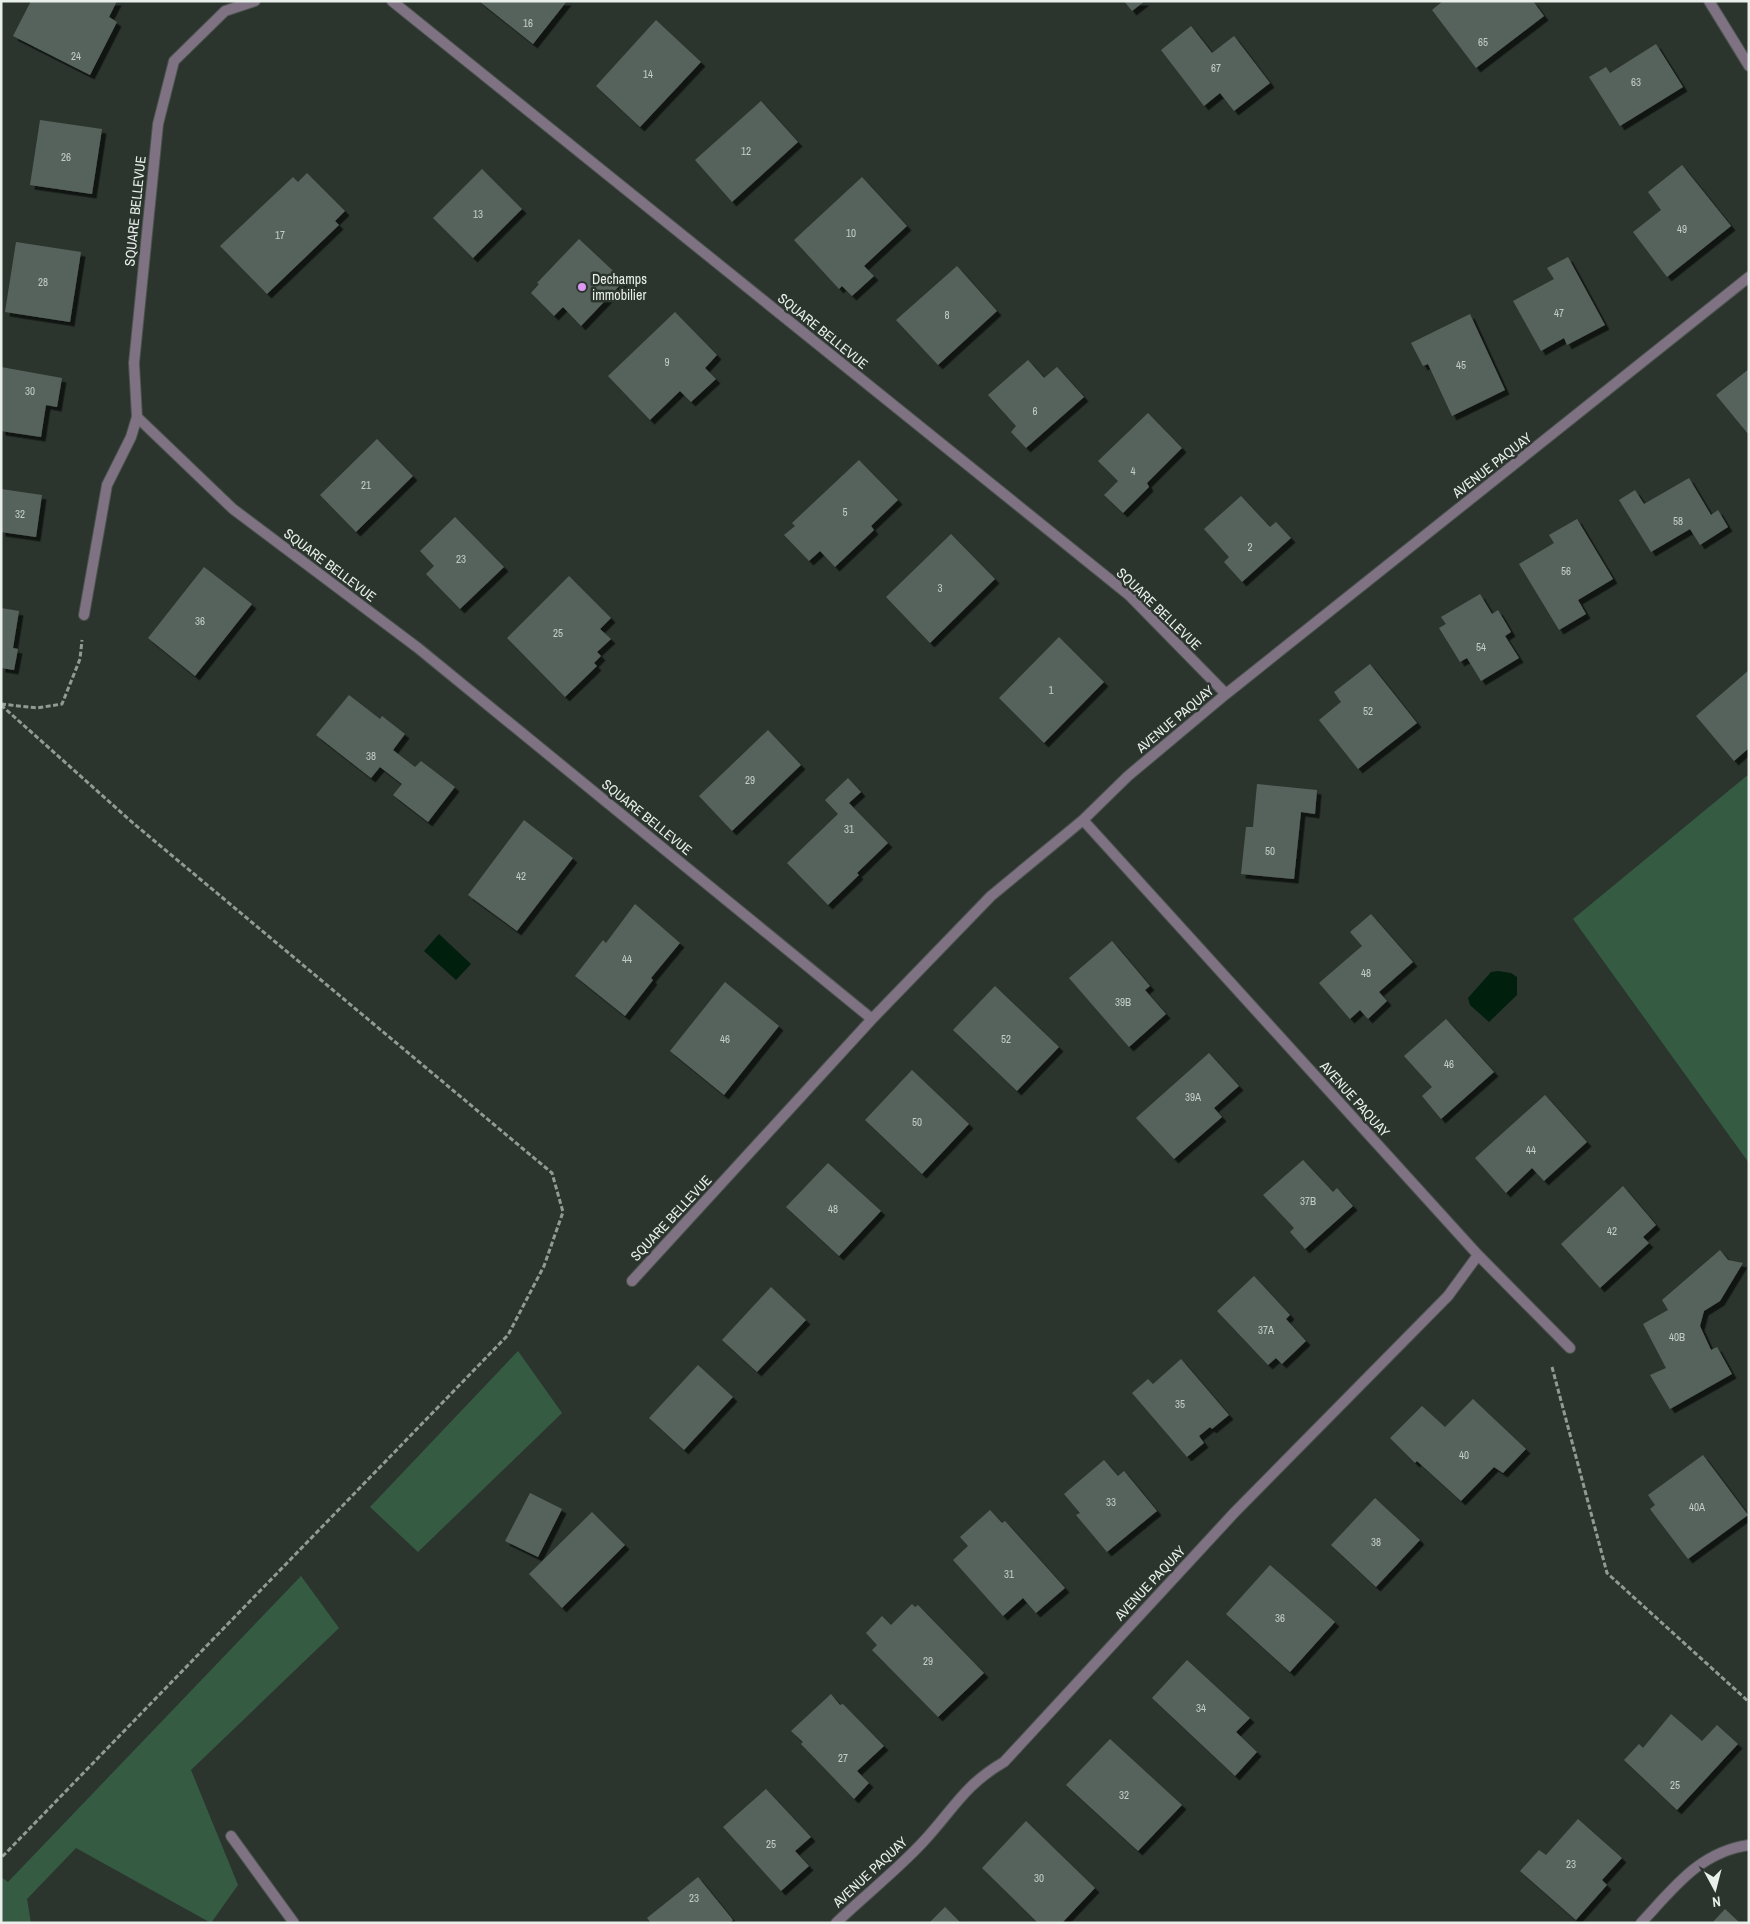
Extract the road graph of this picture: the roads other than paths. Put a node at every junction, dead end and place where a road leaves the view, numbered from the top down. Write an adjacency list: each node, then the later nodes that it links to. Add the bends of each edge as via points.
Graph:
1 (255, 1): 6 (street, SQUARE BELLEVUE, via 225,11 174,61 158,124 134,363)
2 (392, 1): 8 (street, SQUARE BELLEVUE, via 1128,595)
3 (1709, 1): 4 (street)
4 (1749, 66)
5 (1749, 277): 8 (street, AVENUE PAQUAY)
6 (137, 418): 7 (street, via 107,486); 10 (street, SQUARE BELLEVUE, via 233,509 418,648)
7 (84, 615)
8 (1226, 694): 9 (street, AVENUE PAQUAY, via 1128,776)
9 (1084, 820): 10 (street, SQUARE BELLEVUE, via 991,896); 11 (street, AVENUE PAQUAY)
10 (872, 1019): 12 (street, SQUARE BELLEVUE)
11 (1478, 1255): 13 (street, AVENUE PAQUAY); 17 (street, AVENUE PAQUAY, via 1448,1296 1234,1513 1004,1762 965,1790 923,1842)
12 (632, 1281)
13 (1570, 1348)
14 (231, 1836): 16 (street)
15 (1749, 1845): 18 (street, via 1726,1850 1692,1868)
16 (294, 1923)
17 (836, 1923)
18 (1641, 1923)

